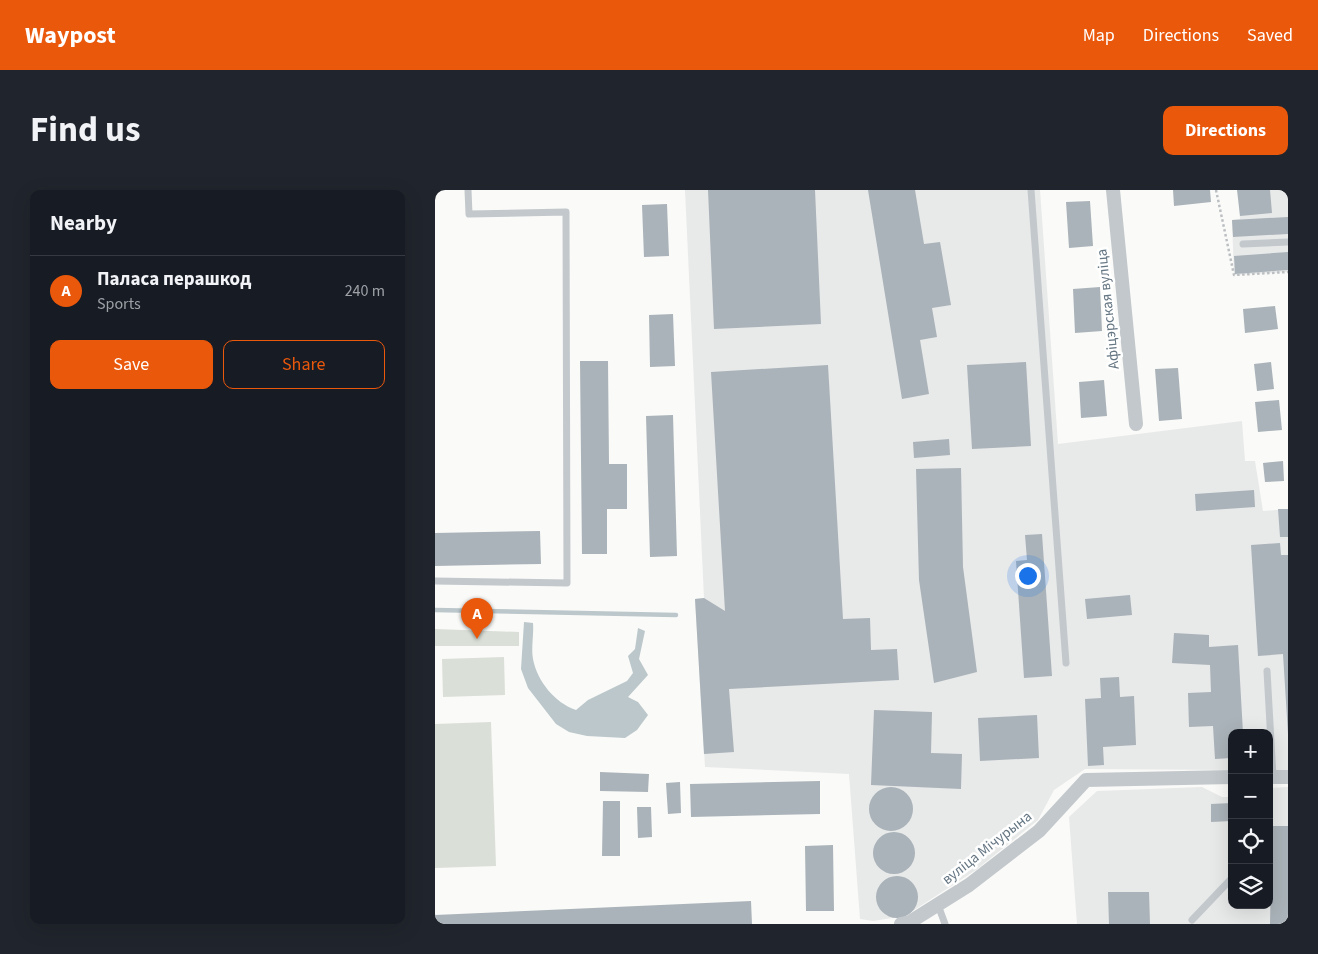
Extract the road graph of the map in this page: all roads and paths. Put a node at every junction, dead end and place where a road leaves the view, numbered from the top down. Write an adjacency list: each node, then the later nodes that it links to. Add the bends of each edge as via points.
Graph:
1 (468, 190): 7 (lane, via 469,214 566,212 567,583)
2 (1031, 190): 8 (lane)
3 (1113, 190): 6 (street, Афіцэрская вуліца)
4 (1288, 242): 5 (lane)
5 (1243, 244)
6 (1136, 424)
7 (435, 581)
8 (1066, 664)
9 (1267, 671): 10 (lane)
10 (1271, 774)
11 (1228, 776): 15 (street, вуліца Мічурына, via 1086,780 1039,831)
12 (1273, 777): 13 (street)
13 (1288, 778)
14 (1228, 882): 16 (lane)
15 (938, 905): 17 (street, вуліца Мічурына); 18 (lane)
16 (1192, 920)
17 (901, 924)
18 (945, 924)

